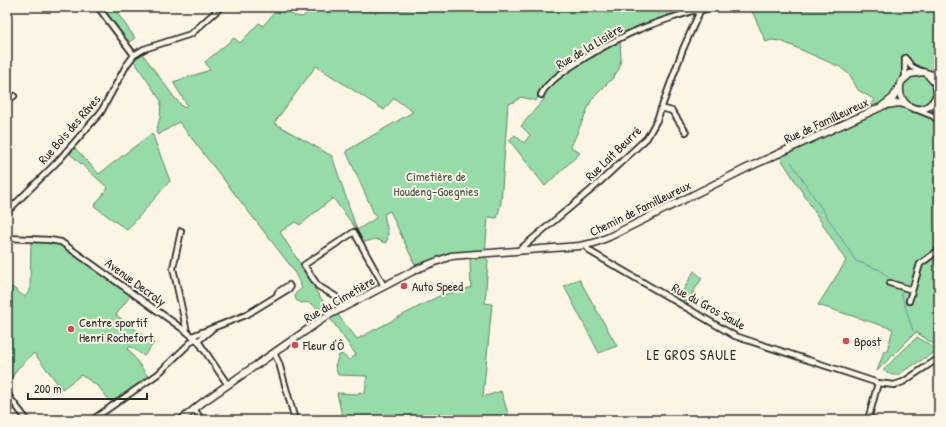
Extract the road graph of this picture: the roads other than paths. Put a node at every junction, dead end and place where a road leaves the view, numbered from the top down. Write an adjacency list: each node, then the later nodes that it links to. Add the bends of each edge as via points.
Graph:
1 (98, 7): 5 (street)
2 (221, 7): 5 (street, via 189,36 144,49)
3 (711, 7): 4 (street)
4 (700, 11): 11 (street, Rue de la Lisière, via 641,29 620,39 572,66 544,88); 16 (street, Rue Lait Beurré)
5 (134, 55): 21 (street, Rue Bois des Râves, via 101,112 59,160)
6 (925, 73): 7 (street, via 916,72); 7 (street, via 912,67 905,58); 8 (street); 10 (street, via 936,84)
7 (905, 77): 9 (street, Rue de Familleureux)
8 (939, 77)
9 (900, 86): 14 (street, via 901,98); 15 (street, Rue de Familleureux, via 893,98)
10 (937, 94): 17 (street, via 928,106); 18 (street, via 935,108)
11 (541, 95)
12 (14, 96): 13 (street)
13 (7, 100)
14 (906, 105): 15 (street, via 892,103); 17 (street)
15 (881, 107): 20 (street, Rue de Familleureux)
16 (661, 108): 19 (street, via 672,111); 27 (street, Rue Lait Beurré, via 650,134 643,143)
17 (916, 109): 18 (street, via 933,116)
18 (939, 122)
19 (686, 132)
20 (753, 165): 24 (street, Chemin de Familleureux, via 609,237)
21 (7, 212)
22 (181, 231): 35 (street, via 173,268)
23 (7, 238): 35 (street, Avenue Decroly, via 61,242)
24 (584, 245): 25 (street, Chemin de Familleureux); 39 (street, Rue du Gros Saule, via 591,252 735,336)
25 (530, 250): 27 (street, Rue du Cimetière)
26 (939, 250): 31 (street, via 922,262)
27 (518, 251): 29 (street, Rue du Cimetière, via 448,256)
28 (890, 283): 31 (street)
29 (384, 286): 33 (street, Rue du Cimetière); 33 (street, via 354,232 304,265 318,286 335,296)
30 (290, 287): 34 (street, via 246,315)
31 (912, 290): 32 (street)
32 (909, 301)
33 (343, 306): 37 (street, Rue du Cimetière)
34 (214, 328): 36 (street); 36 (street)
35 (187, 332): 36 (street, Avenue Decroly)
36 (195, 338): 40 (street, Avenue Decroly); 44 (street, via 158,374)
37 (274, 353): 40 (street, Rue du Cimetière); 47 (street)
38 (939, 358): 39 (street, Rue du Gros Saule, via 903,382 894,385)
39 (878, 383): 48 (street)
40 (228, 386): 42 (street, Rue du Cimetière)
41 (7, 394): 43 (street)
42 (194, 409): 45 (street, Rue du Cimetière); 46 (street)
43 (27, 420)
44 (92, 420)
45 (181, 420)
46 (202, 420)
47 (295, 420)
48 (868, 420)

